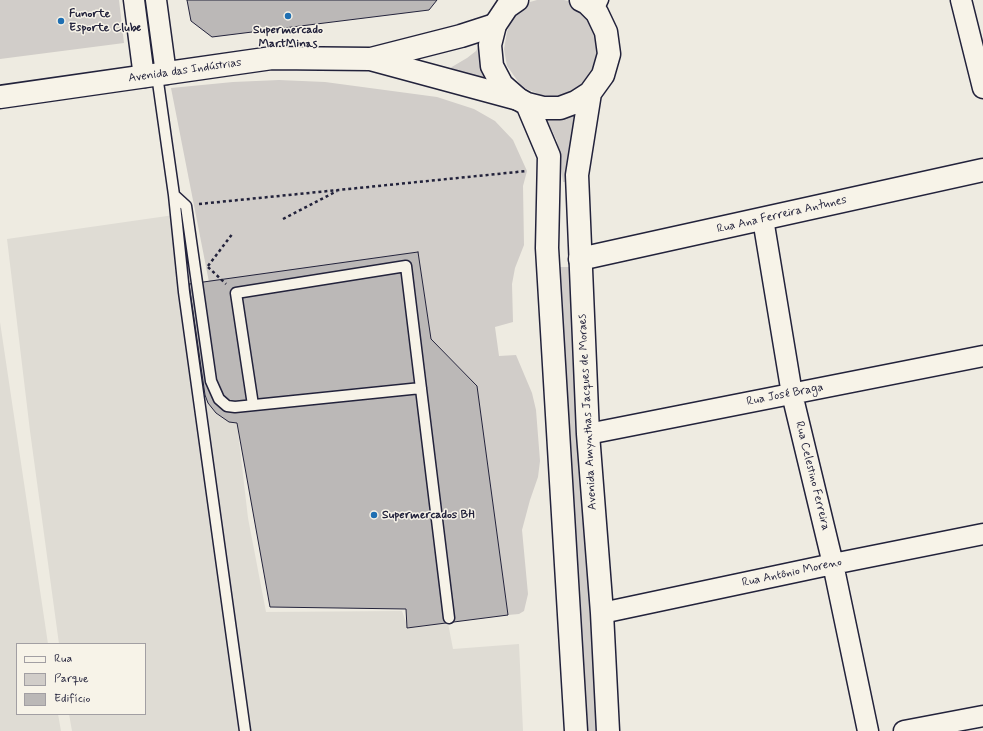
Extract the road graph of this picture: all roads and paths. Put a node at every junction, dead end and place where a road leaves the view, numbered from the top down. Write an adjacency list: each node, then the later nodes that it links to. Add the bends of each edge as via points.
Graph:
1 (134, 0): 7 (street)
2 (156, 0): 7 (street)
3 (961, 0): 8 (street)
4 (591, 3): 9 (main road, via 606,32 609,54 603,75)
5 (507, 8): 6 (main road, Avenida das Indústrias, via 460,36); 11 (main road, via 490,45 492,66 502,85)
6 (370, 59): 7 (main road, Avenida das Indústrias, via 272,58); 11 (main road, Avenida das Indústrias)
7 (155, 75): 10 (main road, Avenida das Indústrias); 15 (lane)
8 (983, 88)
9 (590, 93): 11 (main road, Avenida das Indústrias, via 560,108 543,108); 22 (main road, Avenida Amynthas Jacques de Moraes, via 577,175)
10 (0, 97)
11 (522, 102): 19 (main road, via 549,156)
12 (983, 170): 18 (main road, Rua Ana Ferreira Antunes)
13 (527, 171): 14 (path)
14 (340, 190): 16 (path, via 198,204); 17 (path)
15 (174, 195): 28 (lane, via 186,206 211,381 219,399 227,406); 35 (lane, via 184,292)
16 (199, 212)
17 (283, 220)
18 (763, 220): 22 (main road, Rua Ana Ferreira Antunes); 27 (street, Rua Celestino Ferreira)
19 (548, 225): 22 (main road, via 553,241 569,255); 36 (main road, via 547,256)
20 (233, 233): 23 (path)
21 (207, 258): 23 (path)
22 (580, 259): 29 (main road, Avenida Amynthas Jacques de Moraes)
23 (208, 266): 24 (path)
24 (236, 293): 26 (lane, via 406,266); 28 (lane)
25 (983, 356): 27 (street, Rua José Braga)
26 (421, 388): 28 (lane); 33 (lane)
27 (792, 394): 29 (street, Rua José Braga); 31 (street, Rua Celestino Ferreira)
28 (253, 405)
29 (588, 434): 32 (main road, Avenida Amynthas Jacques de Moraes)
30 (983, 534): 31 (street, Rua Antônio Moreno)
31 (833, 564): 32 (street, Rua Antônio Moreno); 38 (street, Rua Celestino Ferreira)
32 (602, 613): 37 (main road, Avenida Amynthas Jacques de Moraes)
33 (449, 618)
34 (983, 716): 39 (street)
35 (245, 731)
36 (576, 731)
37 (608, 731)
38 (868, 731)
39 (904, 731)

